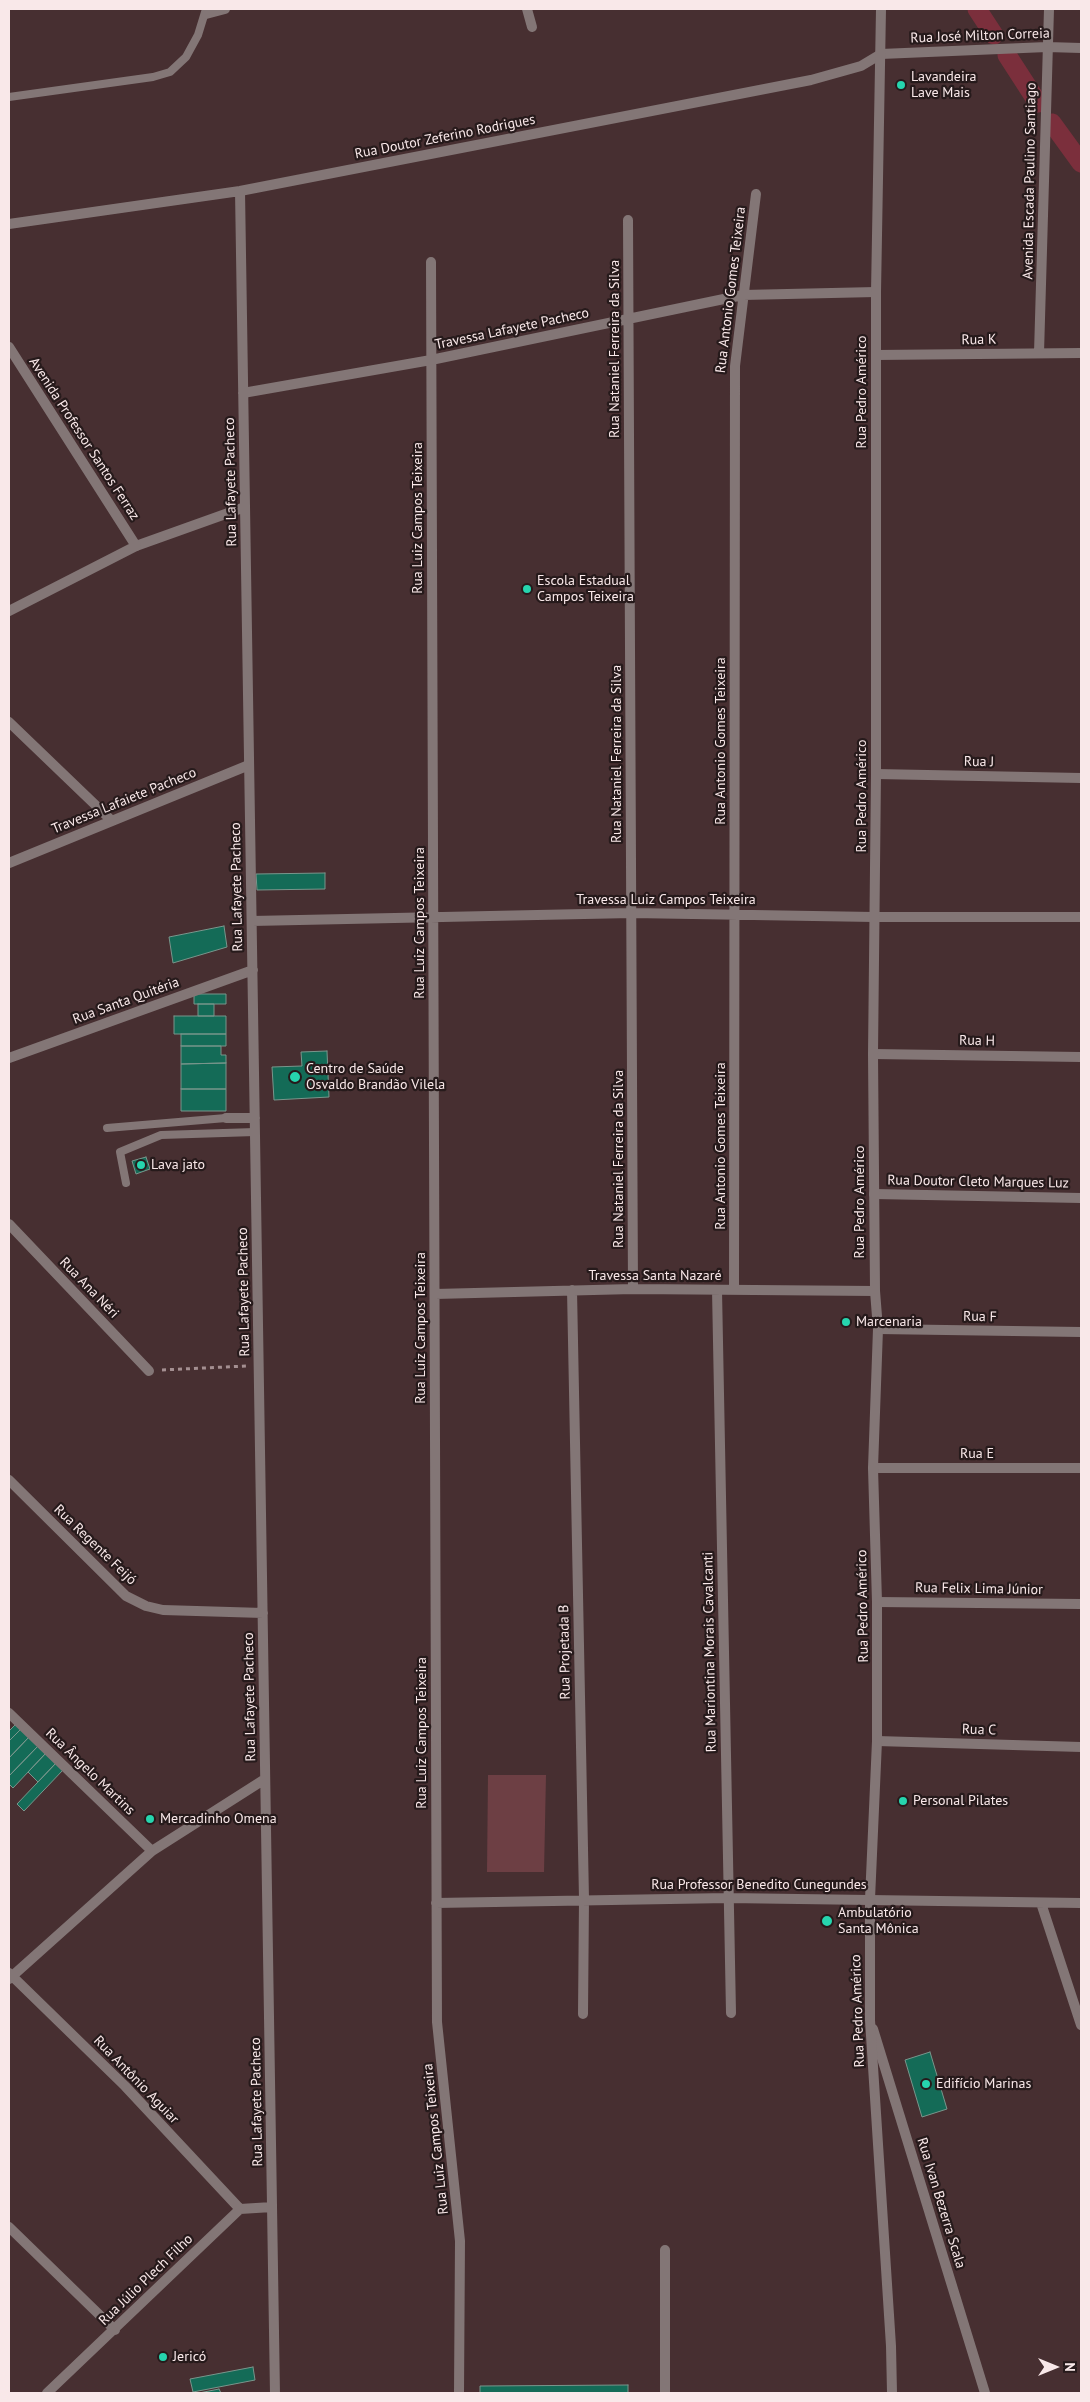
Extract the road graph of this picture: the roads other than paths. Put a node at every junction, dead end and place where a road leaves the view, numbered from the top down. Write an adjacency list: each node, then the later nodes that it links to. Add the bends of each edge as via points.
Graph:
1 (224, 9): 5 (street)
2 (527, 9): 6 (street)
3 (881, 9): 9 (street, Rua Pedro Américo)
4 (1049, 9): 7 (street, Avenida Escada Paulino Santiago)
5 (206, 11): 10 (lane, via 186,57 170,72)
6 (532, 27)
7 (1047, 47): 8 (street, Rua José Milton Correia); 9 (street, Rua José Milton Correia); 20 (street, Avenida Escada Paulino Santiago)
8 (1081, 48)
9 (881, 54): 11 (street, Rua Doutor Zeferino Rodrigues, via 861,66 811,80); 16 (street, Rua Pedro Américo)
10 (9, 97)
11 (240, 191): 14 (street, Rua Doutor Zeferino Rodrigues); 24 (street, Rua Lafayete Pacheco)
12 (756, 194): 17 (street, Rua Antonio Gomes Teixeira)
13 (628, 220): 18 (street, Rua Nataniel Ferreira da Silva)
14 (9, 224)
15 (431, 262): 23 (street, Rua Luiz Campos Teixeira)
16 (876, 292): 17 (street, Travessa Lafayete Pacheco); 22 (street, Rua Pedro Américo)
17 (743, 295): 18 (street, Travessa Lafayete Pacheco); 35 (street, Rua Antonio Gomes Teixeira, via 735,366)
18 (629, 319): 23 (street, Travessa Lafayete Pacheco); 34 (street, Rua Nataniel Ferreira da Silva)
19 (9, 347): 26 (street, Avenida Professor Santos Ferraz)
20 (1039, 353): 21 (street, Rua K); 22 (street, Rua K)
21 (1081, 354)
22 (876, 355): 30 (street, Rua Pedro Américo)
23 (431, 360): 24 (street, Travessa Lafayete Pacheco); 36 (street, Rua Luiz Campos Teixeira)
24 (243, 393): 25 (street, Rua Lafayete Pacheco)
25 (245, 506): 26 (street); 29 (street, Rua Lafayete Pacheco)
26 (136, 546): 27 (street)
27 (9, 611)
28 (9, 722): 32 (street)
29 (249, 765): 32 (street, Travessa Lafaiete Pacheco); 39 (street, Rua Lafayete Pacheco)
30 (876, 774): 31 (street, Rua J); 37 (street, Rua Pedro Américo)
31 (1081, 778)
32 (111, 820): 33 (street, Travessa Lafaiete Pacheco)
33 (9, 863)
34 (632, 913): 35 (street, Travessa Luiz Campos Teixeira); 36 (street, Travessa Luiz Campos Teixeira); 52 (street, Rua Nataniel Ferreira da Silva)
35 (735, 914): 37 (street, Travessa Luiz Campos Teixeira); 55 (street, Rua Antonio Gomes Teixeira)
36 (434, 917): 39 (street, Travessa Luiz Campos Teixeira); 57 (street, Rua Luiz Campos Teixeira)
37 (874, 917): 38 (street, Travessa Luiz Campos Teixeira); 41 (street, Rua Pedro Américo)
38 (1081, 917)
39 (252, 921): 40 (street, Rua Lafayete Pacheco)
40 (253, 970): 43 (street, Rua Santa Quitéria); 45 (street, Rua Lafayete Pacheco)
41 (872, 1054): 42 (street, Rua H); 49 (street, Rua Pedro Américo)
42 (1081, 1056)
43 (9, 1058)
44 (226, 1118): 45 (street); 46 (lane)
45 (255, 1118): 47 (street, Rua Lafayete Pacheco)
46 (107, 1128)
47 (255, 1132): 48 (lane, via 161,1135 120,1152); 66 (street, Rua Lafayete Pacheco)
48 (126, 1183)
49 (874, 1194): 50 (street, Rua Doutor Cleto Marques Luz); 56 (street, Rua Pedro Américo)
50 (1081, 1198)
51 (9, 1224): 60 (street, Rua Ana Néri)
52 (633, 1289): 53 (street, Travessa Santa Nazaré); 54 (street, Travessa Santa Nazaré)
53 (572, 1290): 57 (street, Travessa Santa Nazaré); 73 (street, Rua Projetada B)
54 (718, 1290): 55 (street, Travessa Santa Nazaré); 72 (street, Rua Mariontina Morais Cavalcanti)
55 (734, 1290): 56 (street, Travessa Santa Nazaré)
56 (875, 1291): 58 (street, Rua Pedro Américo)
57 (435, 1294): 75 (street, Rua Luiz Campos Teixeira)
58 (878, 1329): 59 (street, Rua F); 61 (street, Rua Pedro Américo)
59 (1081, 1332)
60 (149, 1371)
61 (873, 1468): 62 (street, Rua E); 64 (street, Rua Pedro Américo)
62 (1081, 1468)
63 (9, 1480): 66 (street, Rua Regente Feijó, via 126,1596 162,1610)
64 (877, 1602): 65 (street, Rua Felix Lima Júnior); 68 (street, Rua Pedro Américo)
65 (1081, 1604)
66 (262, 1613): 70 (street, Rua Lafayete Pacheco)
67 (9, 1713): 71 (street, Rua Ângelo Martins)
68 (877, 1741): 69 (street, Rua C); 74 (street, Rua Pedro Américo)
69 (1081, 1747)
70 (265, 1779): 71 (street); 83 (street, Rua Lafayete Pacheco)
71 (152, 1851): 78 (street)
72 (728, 1898): 73 (street, Rua Professor Benedito Cunegundes); 74 (street, Rua Professor Benedito Cunegundes); 79 (street, Rua Mariontina Morais Cavalcanti)
73 (584, 1899): 75 (street, Rua Professor Benedito Cunegundes); 80 (street, Rua Projetada B)
74 (870, 1899): 76 (street, Rua Professor Benedito Cunegundes); 81 (street, Rua Pedro Américo)
75 (436, 1903): 90 (street, Rua Luiz Campos Teixeira, via 438,2022 460,2241)
76 (1041, 1903): 77 (street, Rua Professor Benedito Cunegundes); 82 (street)
77 (1081, 1903)
78 (10, 1976): 84 (street, Rua Antônio Aguiar, via 125,2086)
79 (731, 2013)
80 (583, 2014)
81 (870, 2020): 92 (street, Rua Pedro Américo); 93 (street, Rua Ivan Bezerra Scala)
82 (1081, 2025)
83 (272, 2207): 84 (street); 89 (street, Rua Lafayete Pacheco)
84 (240, 2209): 87 (street, Rua Júlio Plech Filho)
85 (9, 2227): 87 (street)
86 (665, 2250): 91 (street)
87 (115, 2330): 88 (street, Rua Júlio Plech Filho)
88 (47, 2393)
89 (275, 2393)
90 (459, 2393)
91 (665, 2393)
92 (892, 2393)
93 (985, 2393)

